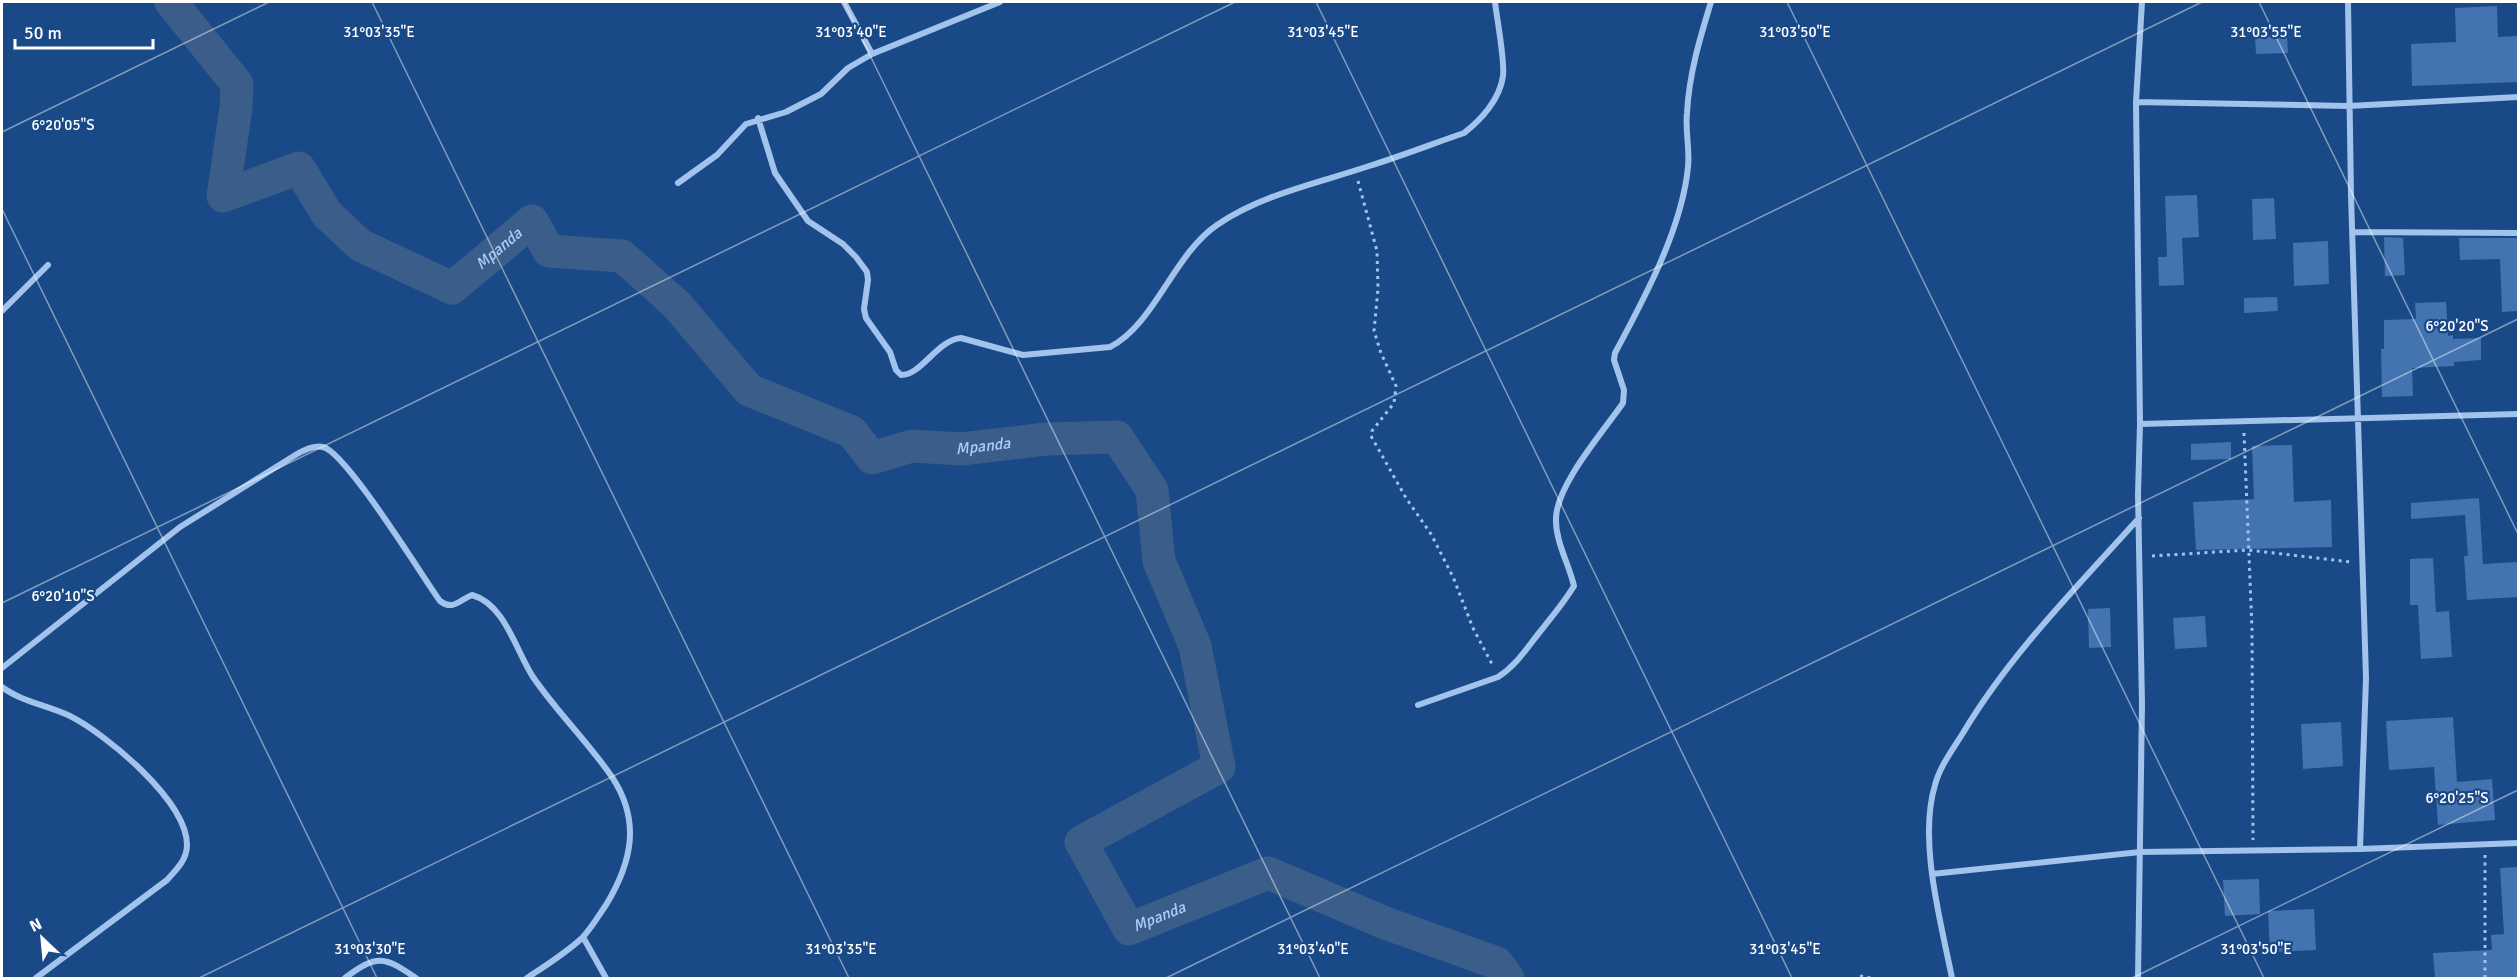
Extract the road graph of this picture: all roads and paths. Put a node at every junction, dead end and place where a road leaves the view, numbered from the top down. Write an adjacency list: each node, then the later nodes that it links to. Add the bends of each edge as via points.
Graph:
1 (844, 2): 7 (street)
2 (1000, 2): 7 (street)
3 (1495, 2): 12 (street, via 1503,76 1479,122 1464,133)
4 (1711, 2): 27 (street, via 1695,53 1686,114 1688,167 1678,215 1642,305 1615,353 1624,390 1623,403 1559,499 1558,536 1574,586 1523,655)
5 (2142, 2): 9 (street)
6 (2348, 2): 10 (street)
7 (872, 54): 11 (street, via 848,68 821,94 786,112)
8 (2518, 97): 10 (street)
9 (2136, 102): 10 (street); 21 (street)
10 (2349, 106): 14 (street)
11 (758, 118): 12 (street, via 775,173 808,221 843,244 867,272 866,318 901,375 911,373 955,338 1023,355 1110,347 1121,342 1145,315 1191,249 1216,226 1257,203); 13 (street)
12 (1356, 171): 27 (path, via 1377,251 1374,331 1396,386 1394,403 1371,436 1431,534)
13 (678, 183)
14 (2352, 232): 15 (street); 19 (street)
15 (2518, 233)
16 (48, 265): 17 (street)
17 (2, 311)
18 (2518, 414): 19 (street)
19 (2358, 419): 20 (street); 25 (street)
20 (2243, 422): 21 (street); 23 (path)
21 (2140, 424): 22 (street)
22 (2139, 518): 24 (street); 35 (street, via 2034,635 1982,702 1945,763 1935,785 1930,826)
23 (2248, 550): 24 (path); 25 (path); 33 (path)
24 (2139, 557): 34 (street)
25 (2362, 564): 32 (street, via 2366,678)
26 (2, 668): 36 (street, via 180,527 297,454 324,447 335,454 366,493 440,601 453,606 472,596 490,604 499,614 533,676 612,777 624,799 630,825 628,859 618,885)
27 (1498, 677): 29 (street)
28 (2, 687): 38 (street, via 25,700 67,714 118,750 173,805 187,845 183,862 167,880)
29 (1418, 705)
30 (2518, 843): 31 (street)
31 (2484, 844): 32 (street); 46 (path)
32 (2360, 849): 33 (street)
33 (2253, 850): 34 (street)
34 (2140, 852): 35 (street); 45 (street)
35 (1932, 874): 44 (street)
36 (583, 937): 41 (street); 42 (street)
37 (1860, 976): 43 (path)
38 (36, 978)
39 (345, 978): 40 (street, via 382,959)
40 (416, 978)
41 (527, 978)
42 (606, 978)
43 (1871, 978)
44 (1952, 978)
45 (2138, 978)
46 (2485, 978)

